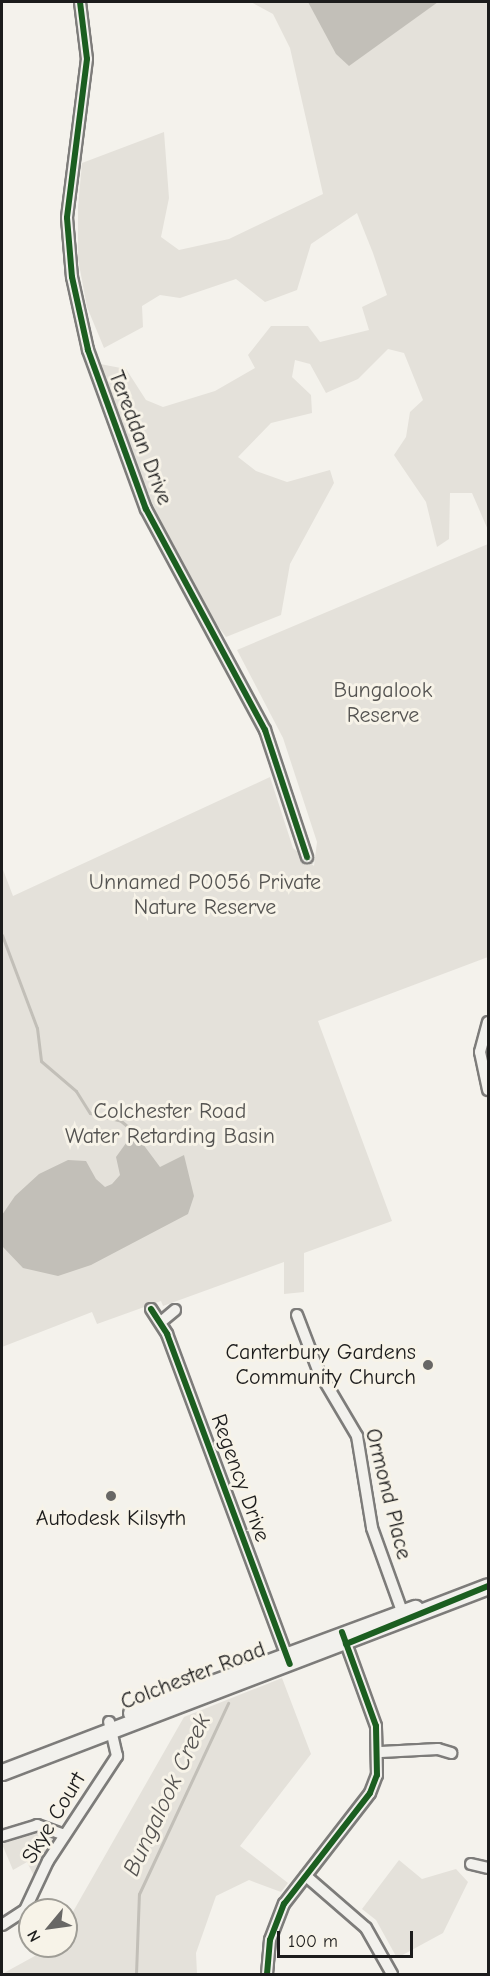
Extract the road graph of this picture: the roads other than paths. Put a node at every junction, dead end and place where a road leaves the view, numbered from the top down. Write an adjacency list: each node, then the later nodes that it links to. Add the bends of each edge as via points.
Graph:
1 (80, 2): 2 (street, Tereddan Drive, via 87,59 67,218 72,277 88,350 146,509 265,730)
2 (307, 857)
3 (489, 1022): 4 (street, via 480,1052)
4 (489, 1090)
5 (151, 1309): 8 (street, Regency Drive)
6 (176, 1310): 8 (street)
7 (297, 1315): 10 (street, Ormond Place, via 318,1370 357,1436 372,1528)
8 (162, 1321): 12 (street, Regency Drive)
9 (489, 1586): 10 (main road, Colchester Road)
10 (404, 1616): 11 (main road, Colchester Road)
11 (344, 1638): 12 (main road, Colchester Road); 14 (street)
12 (287, 1657): 13 (main road, Colchester Road)
13 (111, 1726): 16 (main road, Colchester Road); 17 (main road, Colchester Road); 19 (street, Skye Court, via 118,1753)
14 (381, 1752): 15 (street, via 438,1749); 22 (street, via 369,1793)
15 (451, 1753)
16 (2, 1762)
17 (2, 1772)
18 (2, 1836): 19 (street, via 37,1825)
19 (64, 1836): 23 (street, Skye Court, via 24,1910)
20 (471, 1864): 21 (street)
21 (489, 1868)
22 (306, 1876): 24 (street, via 278,1917); 25 (street, via 366,1928)
23 (2, 1925)
24 (267, 1974)
25 (392, 1974)

